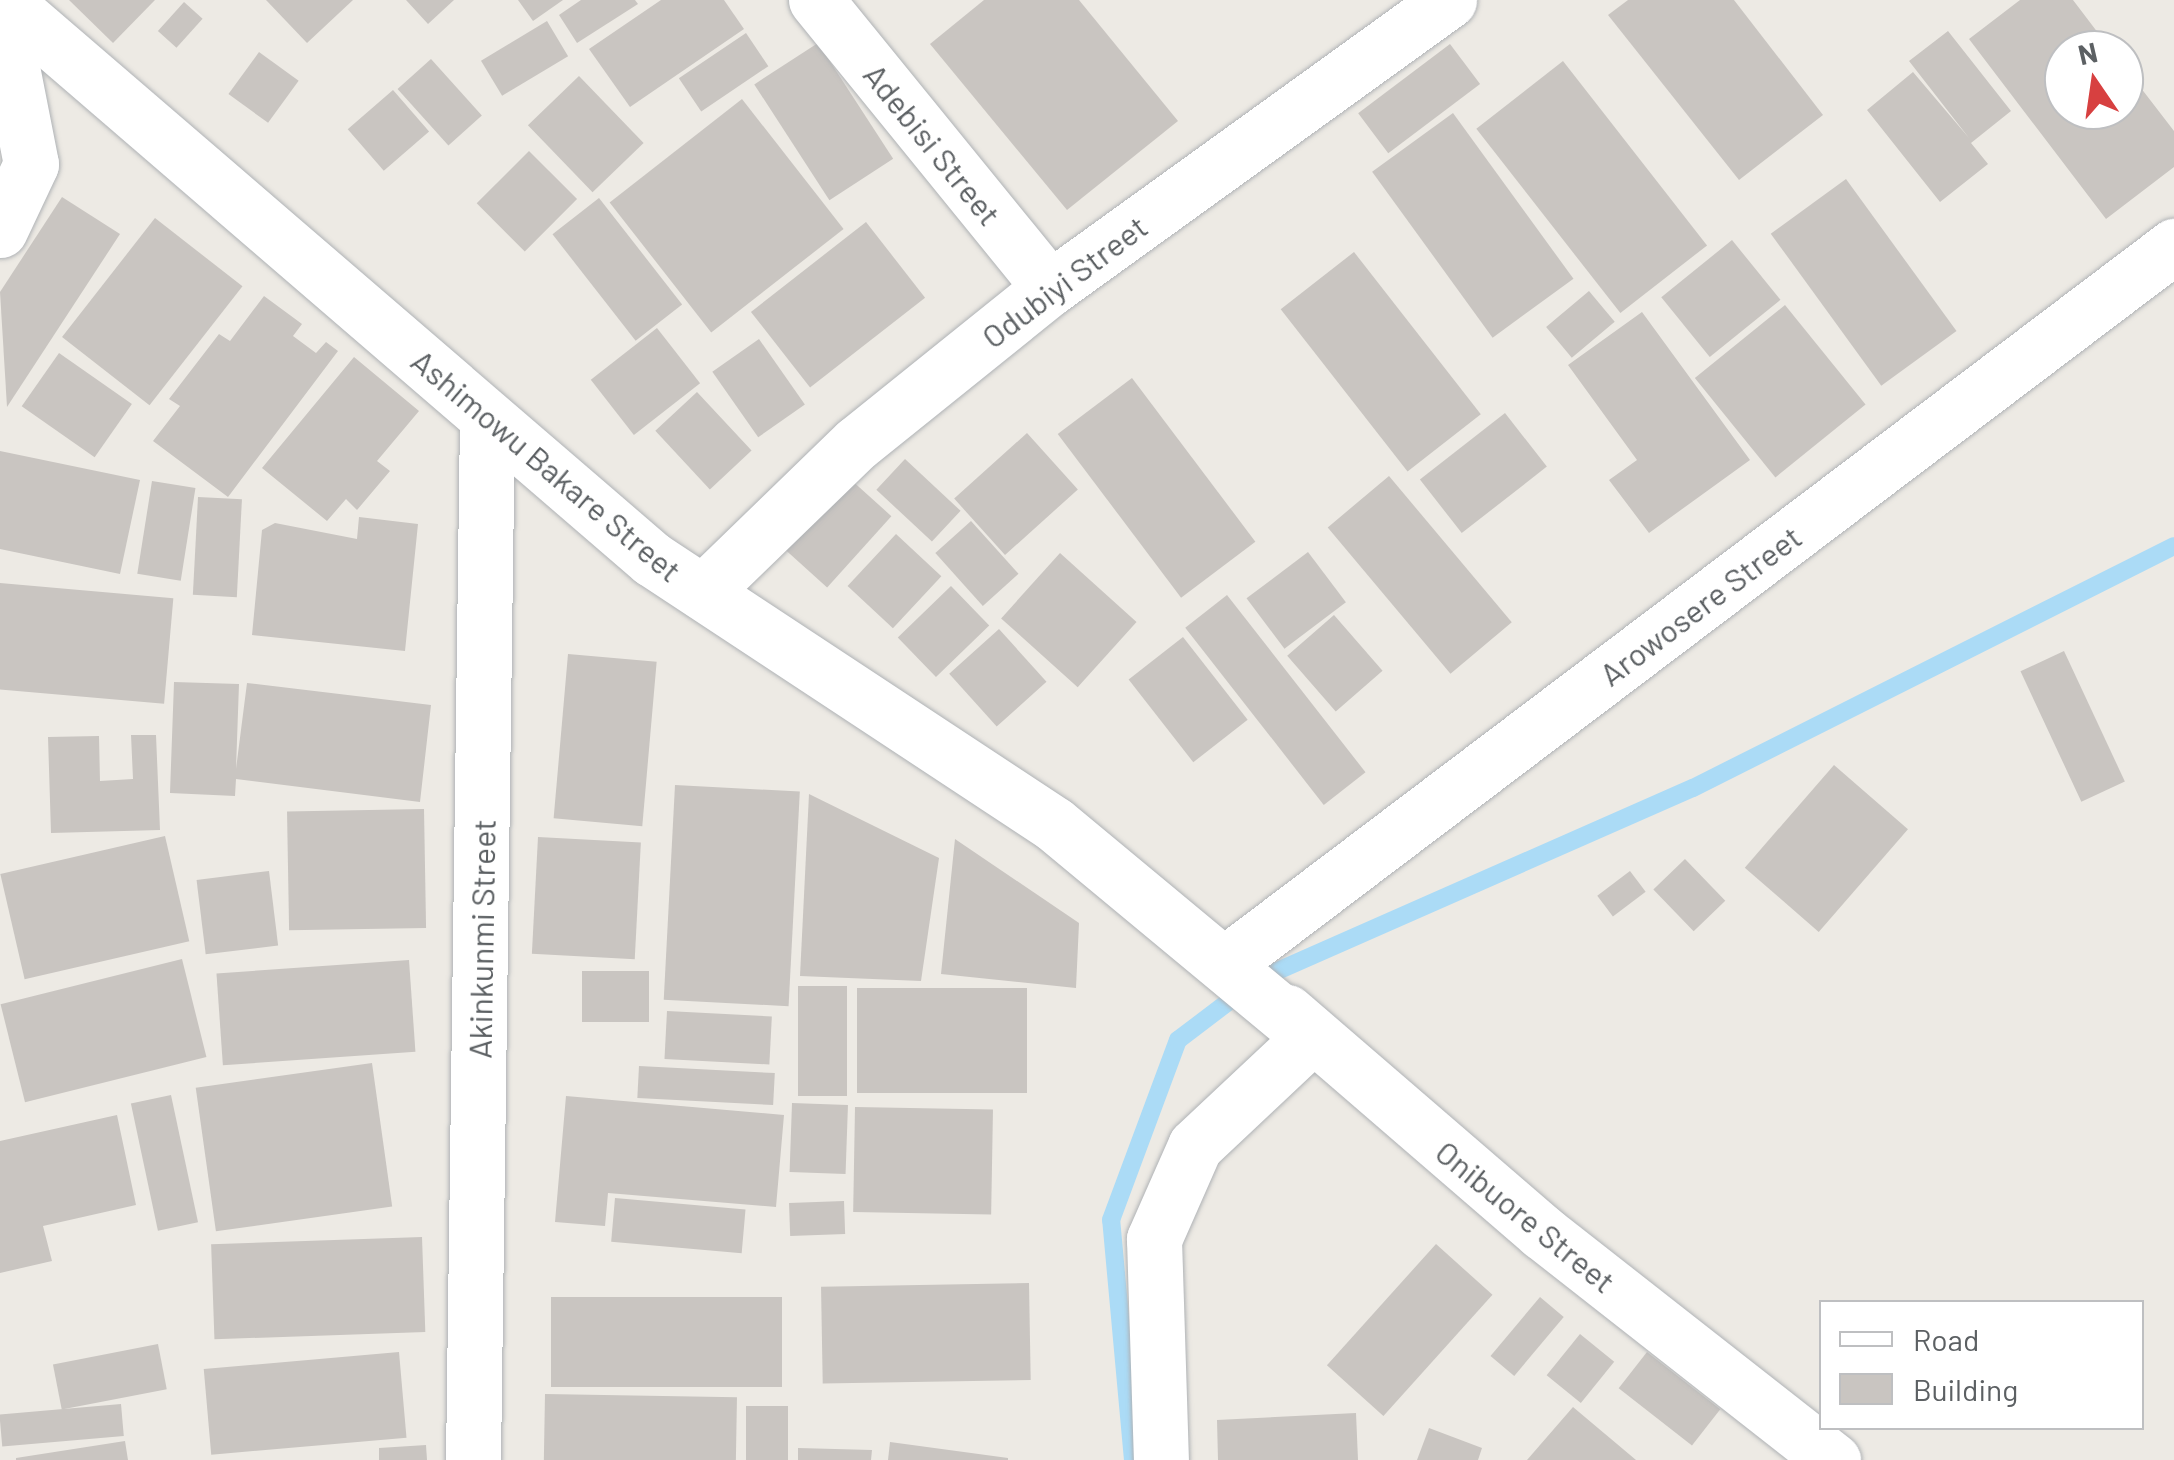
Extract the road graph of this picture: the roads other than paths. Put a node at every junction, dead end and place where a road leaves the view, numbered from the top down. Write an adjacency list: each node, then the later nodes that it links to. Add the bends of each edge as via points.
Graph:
1 (816, 0): 6 (street, Adebisi Street)
2 (1449, 0): 6 (street, Odubiyi Street)
3 (1, 3): 4 (street, via 31,164); 7 (street, Ashimowu Bakare Street)
4 (0, 230)
5 (2174, 246): 9 (street, Arowosere Street)
6 (1050, 288): 8 (street, Odubiyi Street, via 858,444)
7 (488, 418): 8 (street, Ashimowu Bakare Street); 11 (street, Akinkunmi Street)
8 (702, 592): 9 (street, Ashimowu Bakare Street, via 1054,824)
9 (1226, 963): 10 (street, Onibuore Street)
10 (1297, 1023): 12 (street, via 1194,1146 1154,1239); 13 (street, Onibuore Street)
11 (472, 1460)
12 (1162, 1460)
13 (1833, 1460)

